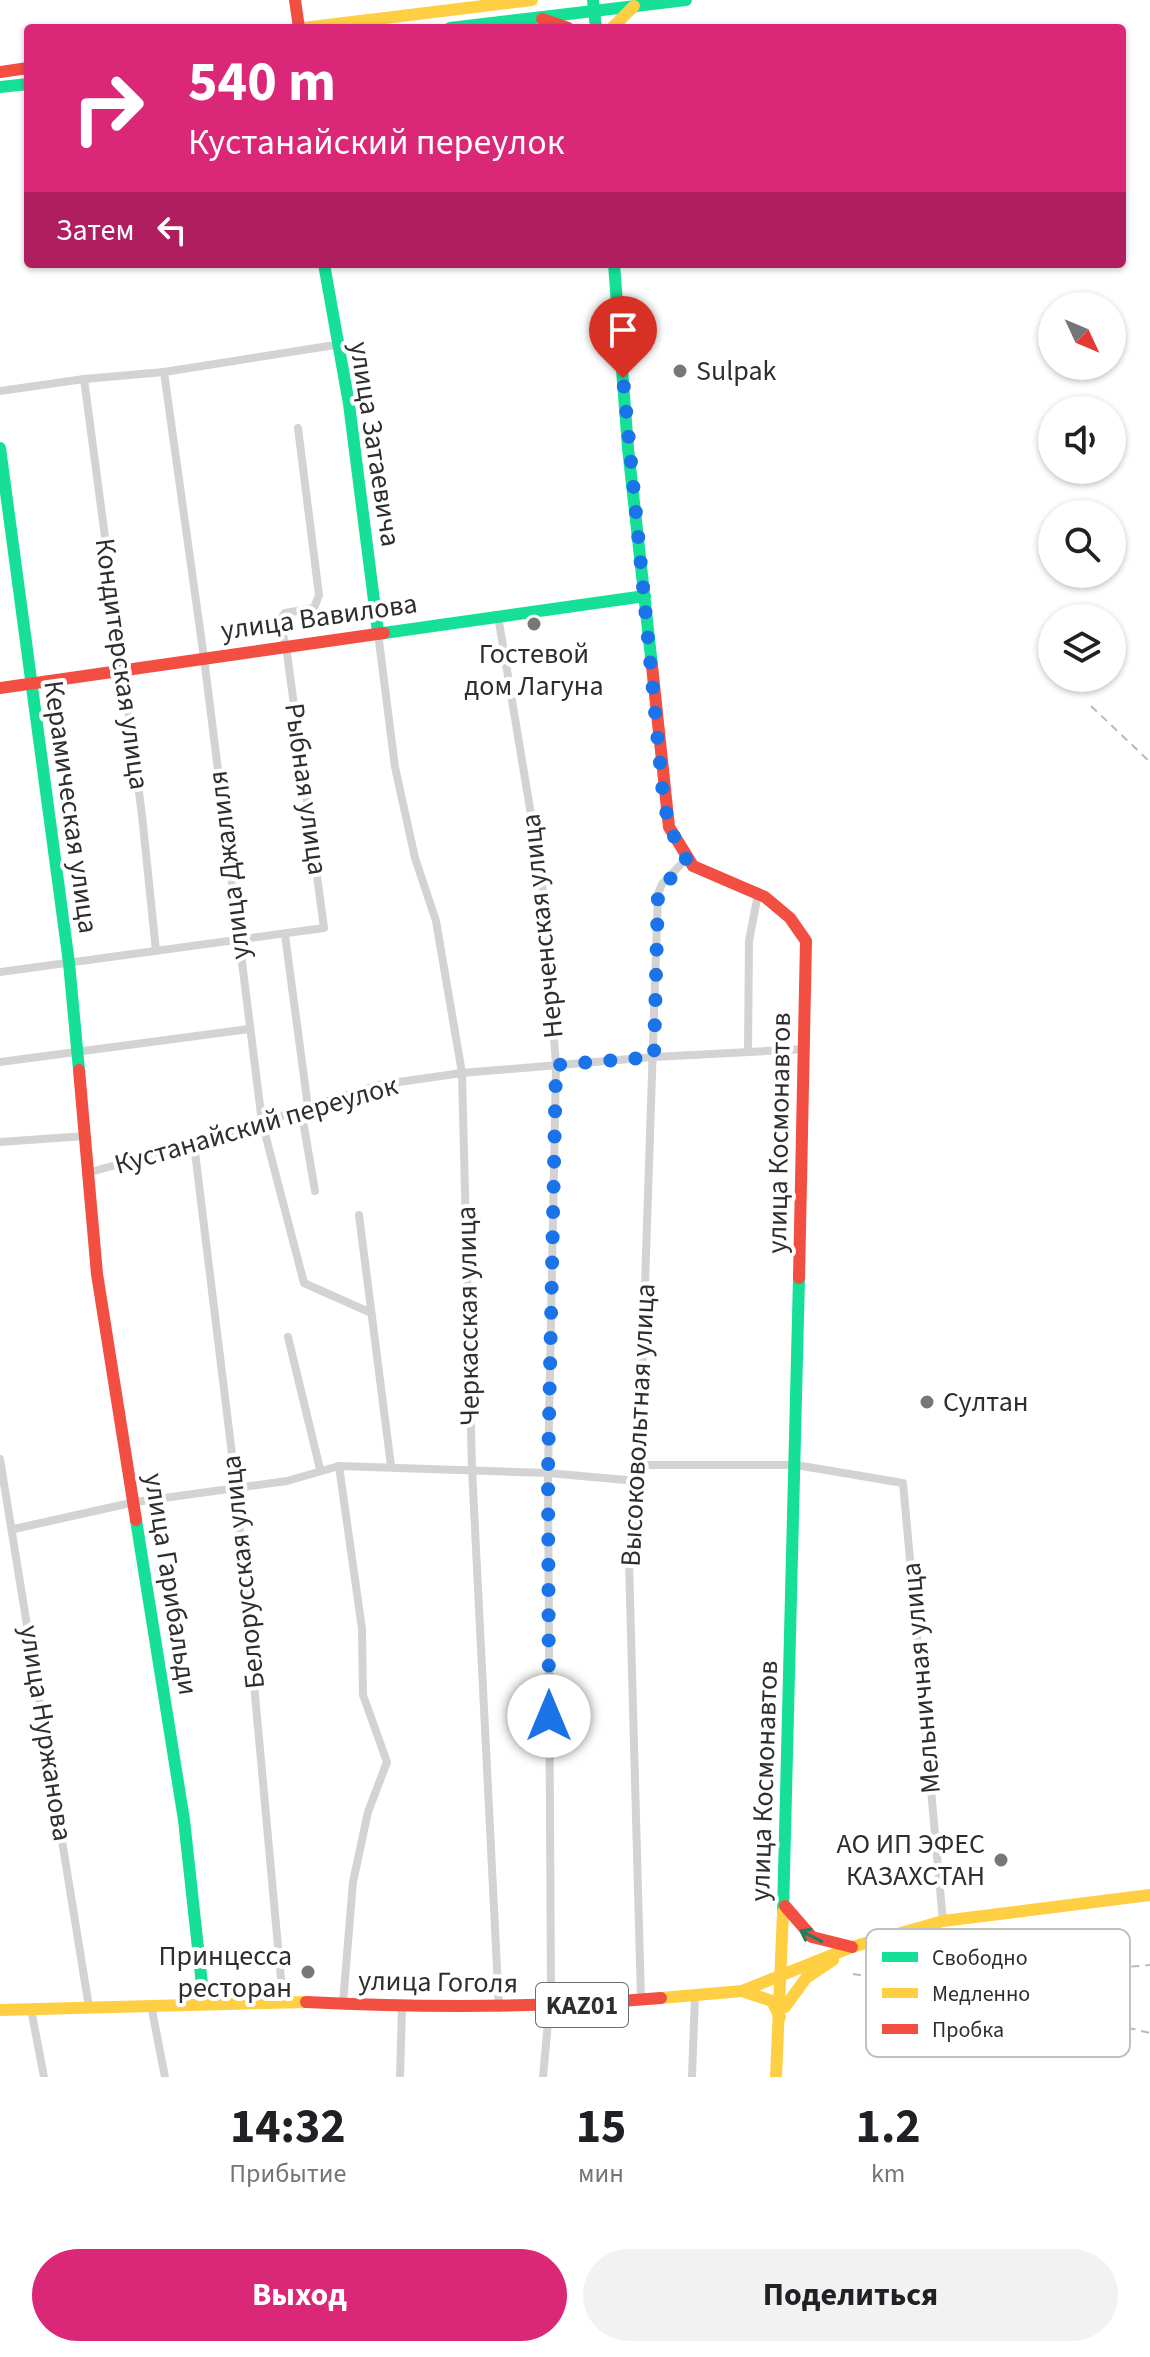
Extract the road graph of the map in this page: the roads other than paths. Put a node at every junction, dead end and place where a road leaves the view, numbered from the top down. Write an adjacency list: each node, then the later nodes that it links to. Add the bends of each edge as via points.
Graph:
1 (532, 0): 8 (main road)
2 (686, 0): 5 (main road)
3 (296, 3): 7 (main road)
4 (594, 6): 5 (main road); 6 (main road)
5 (635, 6): 11 (main road)
6 (538, 18): 9 (main road); 10 (main road)
7 (300, 24)
8 (334, 24)
9 (485, 24)
10 (556, 24)
11 (616, 24)
12 (24, 69): 13 (main road)
13 (0, 72)
14 (24, 84): 15 (main road)
15 (0, 87)
16 (325, 268): 18 (main road, улица Затаевича)
17 (614, 268): 24 (main road)
18 (335, 345): 19 (street); 26 (main road, улица Затаевича, via 349,404)
19 (164, 372): 20 (street); 28 (street, улица Джалиля)
20 (84, 379): 21 (street); 29 (street, Кондитерская улица)
21 (0, 391)
22 (298, 428): 27 (street, Рыбная улица, via 319,595 314,608 282,615)
23 (0, 448): 30 (main road, Керамическая улица)
24 (645, 596): 25 (main road, улица Вавилова); 32 (main road, via 663,795 669,827)
25 (498, 616): 26 (main road, улица Вавилова); 45 (street, Нерченская улица, via 542,881)
26 (378, 632): 27 (main road, улица Вавилова); 46 (street, Черкасская улица, via 395,767 415,858 436,921)
27 (286, 646): 28 (main road, улица Вавилова); 34 (street, Рыбная улица, via 325,922 320,930)
28 (204, 658): 29 (main road, улица Вавилова); 35 (street, улица Джалиля)
29 (121, 671): 30 (main road, улица Вавилова); 36 (street, Кондитерская улица)
30 (30, 684): 31 (main road, улица Вавилова); 37 (main road, Керамическая улица)
31 (0, 688)
32 (686, 859): 33 (main road, улица Космонавтов); 43 (street, Высоковольтная улица, via 658,894)
33 (758, 894): 40 (main road, улица Космонавтов, via 790,918 806,941); 42 (street, via 749,941)
34 (285, 935): 35 (street); 47 (street)
35 (238, 941): 36 (street); 39 (street, улица Джалиля)
36 (156, 951): 37 (street)
37 (69, 963): 38 (street); 41 (main road, Керамическая улица)
38 (0, 972)
39 (249, 1029): 41 (street); 48 (street, улица Джалиля)
40 (806, 1049): 42 (street, Кустанайский переулок); 59 (main road, улица Космонавтов)
41 (78, 1052): 44 (street); 49 (main road, Керамическая улица)
42 (748, 1052): 43 (street, Кустанайский переулок)
43 (654, 1057): 45 (street, Кустанайский переулок); 58 (street, Высоковольтная улица)
44 (0, 1062)
45 (556, 1065): 46 (street, Кустанайский переулок); 64 (street, Нерченская улица)
46 (462, 1073): 47 (street, Кустанайский переулок, via 378,1085); 63 (street, Черкасская улица)
47 (304, 1108): 48 (street, Кустанайский переулок); 53 (street)
48 (262, 1122): 51 (street, Кустанайский переулок); 55 (street, улица Джалиля, via 304,1283)
49 (85, 1136): 50 (street, Кустанайский переулок); 52 (main road, Керамическая улица)
50 (0, 1142)
51 (194, 1144): 52 (street, Кустанайский переулок); 66 (street, Белорусская улица)
52 (90, 1172): 67 (main road, улица Гарибальди, via 97,1274)
53 (315, 1191)
54 (359, 1215): 55 (street)
55 (369, 1312): 61 (street)
56 (288, 1337): 62 (street)
57 (0, 1459): 68 (street, улица Нуржанова)
58 (639, 1465): 59 (street); 65 (street, Высоковольтная улица)
59 (796, 1465): 70 (main road, улица Космонавтов); 71 (street, Мельничная улица, via 903,1483)
60 (339, 1466): 61 (street); 62 (street); 81 (street, via 362,1629 363,1695 387,1762 368,1812 353,1882)
61 (391, 1466): 63 (street)
62 (320, 1469): 66 (street, via 287,1481)
63 (472, 1469): 64 (street); 86 (street, Черкасская улица)
64 (548, 1473): 65 (street); 85 (street, Нерченская улица)
65 (637, 1481): 79 (street, Высоковольтная улица, via 629,1562)
66 (236, 1487): 67 (street); 78 (street, Белорусская улица)
67 (135, 1502): 68 (street); 80 (main road, улица Гарибальди, via 184,1820)
68 (14, 1529): 83 (street, улица Нуржанова)
69 (1150, 1895): 71 (main road, улица Гоголя / KАZ01)
70 (784, 1904): 74 (main road, one-way to 70, via 814,1940 798,1929); 75 (main road, улица Космонавтов)
71 (943, 1921): 72 (main road, улица Гоголя / KАZ01)
72 (915, 1929)
73 (866, 1943): 74 (main road, улица Гоголя / KАZ01)
74 (852, 1947): 75 (main road, улица Гоголя / KАZ01); 89 (main road, via 806,1978 786,2001)
75 (782, 1976): 76 (main road, улица Гоголя / KАZ01); 89 (main road, улица Космонавтов)
76 (742, 1991): 77 (main road, улица Гоголя / KАZ01); 89 (main road, via 772,2001)
77 (695, 1995): 79 (main road, улица Гоголя / KАZ01); 94 (street)
78 (283, 2001): 80 (main road, улица Гоголя / KАZ01); 81 (main road, улица Гоголя / KАZ01)
79 (641, 2001): 85 (main road, улица Гоголя / KАZ01)
80 (204, 2003): 82 (main road, улица Гоголя / KАZ01)
81 (342, 2004): 84 (main road, улица Гоголя / KАZ01)
82 (151, 2005): 83 (main road, улица Гоголя / KАZ01); 91 (street)
83 (89, 2007): 87 (main road, улица Гоголя / KАZ01)
84 (402, 2007): 86 (main road, улица Гоголя / KАZ01); 92 (street)
85 (549, 2007): 86 (main road, улица Гоголя / KАZ01); 93 (street, Нерченская улица)
86 (499, 2008)
87 (31, 2009): 88 (main road, улица Гоголя / KАZ01); 90 (street)
88 (0, 2010)
89 (781, 2020): 95 (main road, улица Космонавтов)
90 (44, 2077)
91 (165, 2077)
92 (400, 2077)
93 (543, 2077)
94 (692, 2077)
95 (776, 2077)

